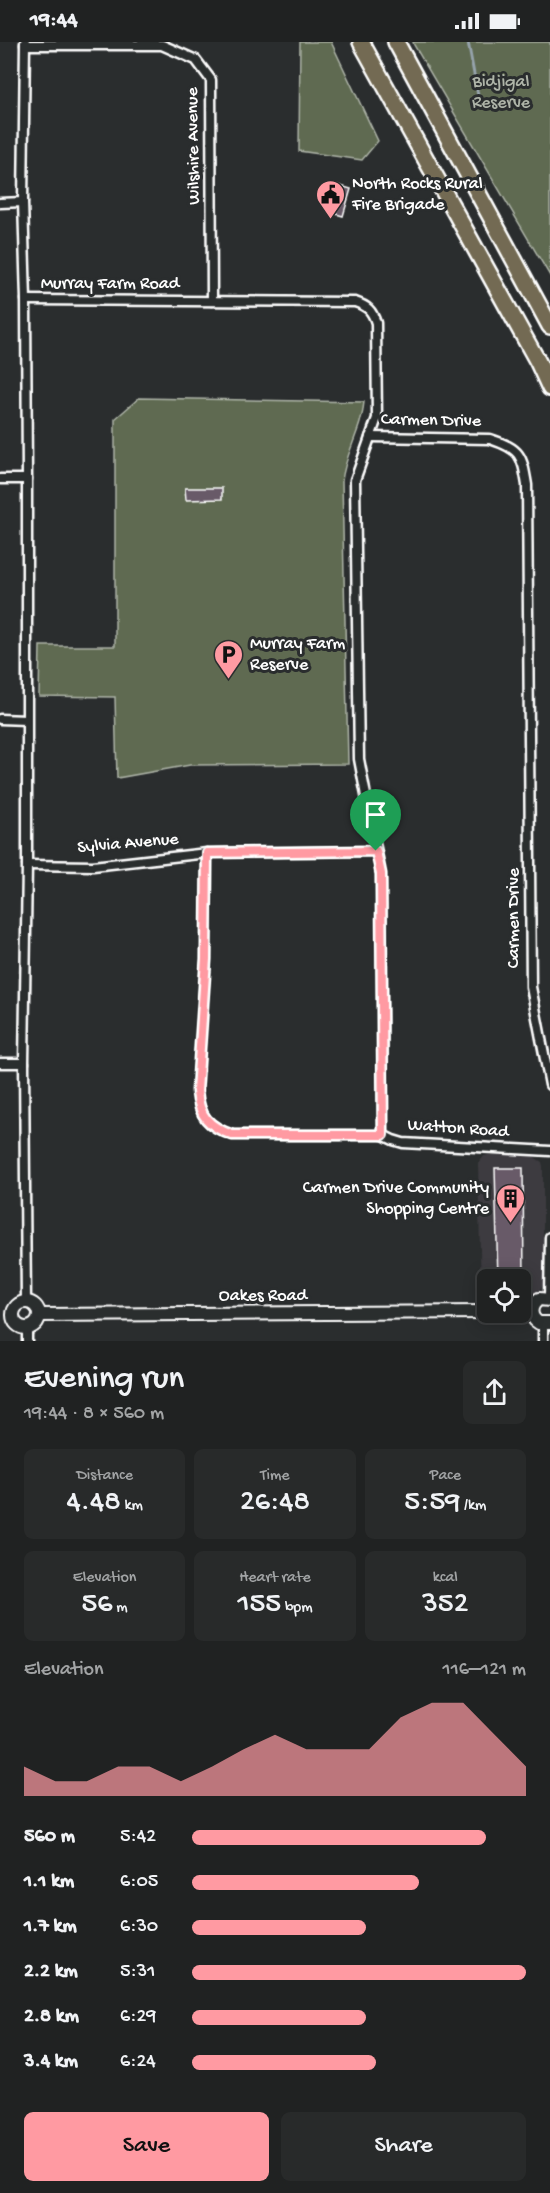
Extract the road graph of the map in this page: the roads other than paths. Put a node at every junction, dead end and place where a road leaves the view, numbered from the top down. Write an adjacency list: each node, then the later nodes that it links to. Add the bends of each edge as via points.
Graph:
1 (361, 42): 9 (highway)
2 (396, 42): 8 (highway)
3 (25, 44): 4 (street); 7 (street, Wilshire Avenue, via 162,45 196,60 211,80)
4 (23, 202): 5 (street); 6 (street)
5 (0, 203)
6 (26, 300): 7 (street, Murray Farm Road); 12 (street, Murray Farm Road)
7 (212, 301): 10 (street, Murray Farm Road, via 355,302 367,306 376,323 376,418)
8 (550, 326)
9 (550, 388)
10 (370, 437): 15 (street, Carmen Drive, via 355,480 358,759); 20 (street, Carmen Drive, via 490,439 518,452 524,468 531,987)
11 (0, 479): 12 (street)
12 (27, 479): 14 (street, Murray Farm Road)
13 (0, 719): 14 (street)
14 (26, 720): 17 (street, Murray Farm Road)
15 (376, 851): 16 (street, Sylvia Avenue); 21 (street, Carmen Drive, via 381,874)
16 (207, 853): 17 (street, Sylvia Avenue, via 93,866); 21 (street, Watton Road, via 206,959 197,1091 202,1115 232,1135)
17 (27, 865): 19 (street, Murray Farm Road)
18 (0, 1063): 19 (street)
19 (24, 1063): 25 (street, Murray Farm Road)
20 (550, 1085)
21 (383, 1135): 22 (street, Watton Road, via 403,1143)
22 (550, 1151)
23 (550, 1237): 24 (street)
24 (550, 1300): 26 (main road, via 539,1299)
25 (26, 1302): 28 (main road, via 34,1304); 30 (main road, via 16,1308)
26 (531, 1307)
27 (477, 1312): 28 (main road, Oakes Road)
28 (40, 1315): 33 (main road)
29 (0, 1316): 30 (main road)
30 (13, 1316): 33 (main road)
31 (531, 1316): 32 (main road)
32 (547, 1324): 34 (street)
33 (27, 1335)
34 (543, 1341)

